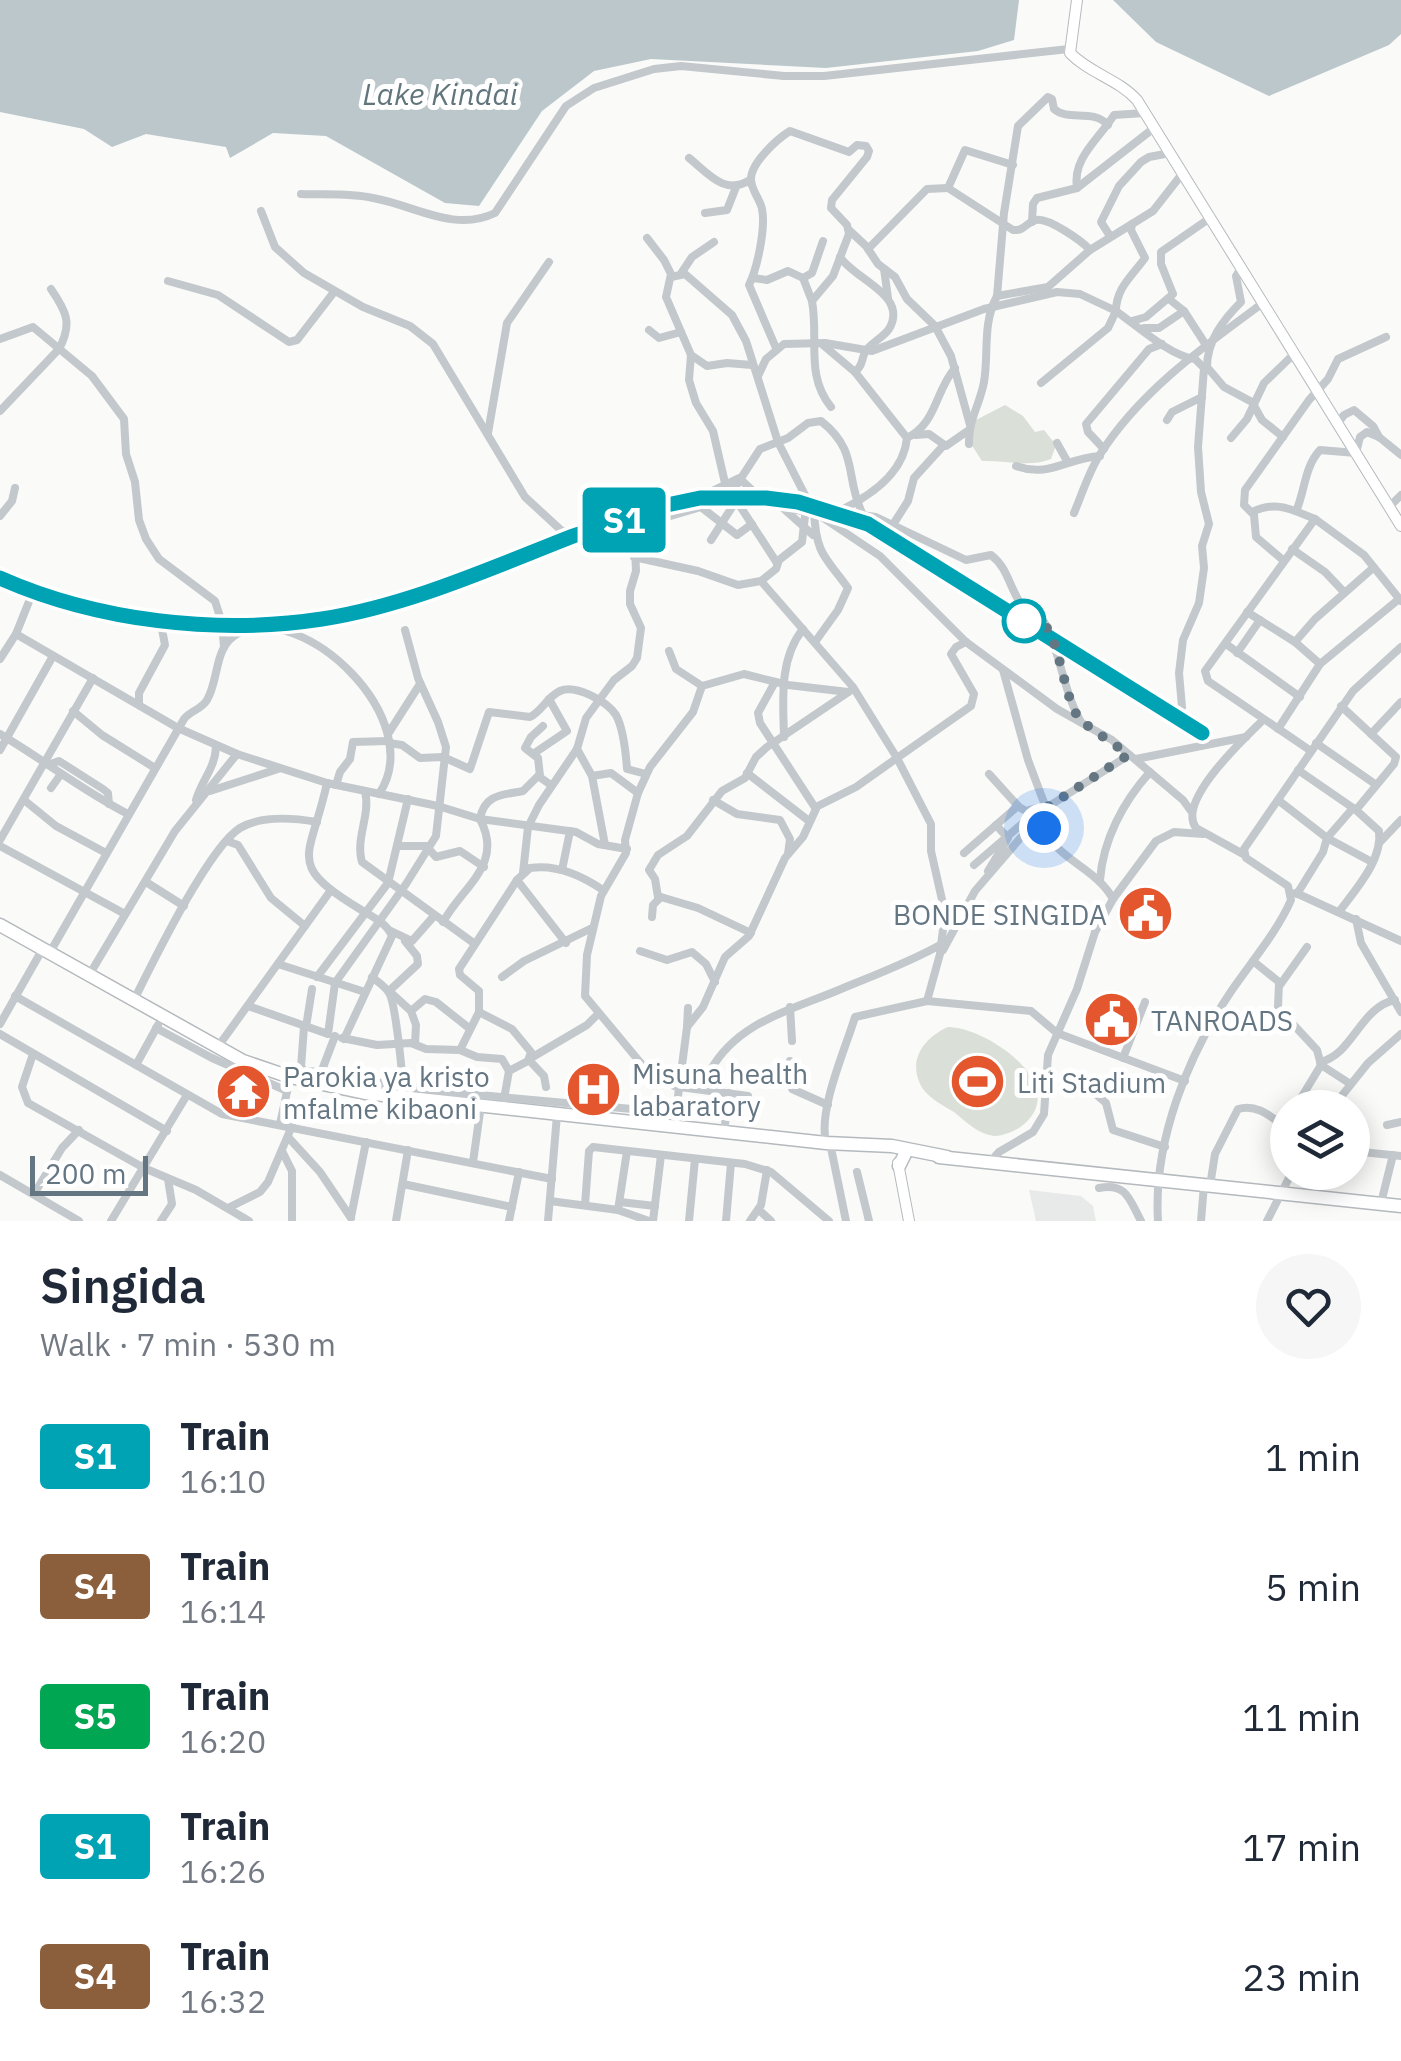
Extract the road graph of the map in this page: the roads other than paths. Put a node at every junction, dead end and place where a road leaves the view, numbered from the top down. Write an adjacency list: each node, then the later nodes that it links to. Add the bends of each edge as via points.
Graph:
1 (1077, 0): 2 (main road)
2 (1069, 49): 3 (main road, via 1130,92); 14 (street, via 824,76 681,66 613,81 566,106 495,213 480,220 450,220 372,197)
3 (1145, 113): 4 (street, via 1115,114); 5 (main road)
4 (1108, 125): 8 (street, via 1093,116 1060,115 1048,96 1019,123); 13 (street, via 1080,159)
5 (1154, 128): 6 (main road); 13 (street)
6 (1170, 153): 9 (main road); 22 (street, via 1145,158 1119,186 1101,222)
7 (690, 158): 11 (street, via 721,184)
8 (1013, 166): 12 (street, via 965,150); 20 (street)
9 (1182, 174): 17 (main road); 19 (street, via 1153,211)
10 (752, 184): 11 (street); 21 (street, via 762,159 790,131 849,152 866,146 867,158 831,204); 34 (street, via 762,210)
11 (736, 186): 16 (street, via 727,210)
12 (948, 188): 20 (street); 26 (street, via 927,189)
13 (1077, 188): 18 (street, via 1037,198)
14 (302, 194)
15 (261, 211): 38 (street, via 279,252)
16 (705, 213)
17 (1210, 218): 30 (main road); 41 (street, via 1161,252 1174,290)
18 (1032, 222): 20 (street, via 1018,232); 27 (street, via 1044,221)
19 (1132, 224): 22 (street); 45 (street, via 1145,258 1124,284)
20 (1002, 225): 39 (street)
21 (849, 230): 26 (street); 28 (street)
22 (1110, 236): 27 (street)
23 (646, 238): 33 (street)
24 (823, 241): 35 (street, via 812,273)
25 (714, 242): 32 (street)
26 (868, 249): 31 (street)
27 (1090, 250): 39 (street, via 1048,287)
28 (840, 258): 40 (street); 42 (street)
29 (550, 262): 75 (street, via 507,322)
30 (1240, 268): 43 (main road); 53 (street, via 1241,302)
31 (884, 269): 40 (street); 48 (street)
32 (682, 272): 33 (street); 62 (street, via 732,315)
33 (671, 276): 50 (street, via 666,297)
34 (753, 278): 35 (street, via 790,271); 57 (street, via 750,290)
35 (803, 278): 42 (street)
36 (168, 280): 38 (street, via 218,295 289,342)
37 (51, 288): 56 (street, via 68,318)
38 (334, 292): 75 (street, via 428,340)
39 (998, 296): 44 (street)
40 (888, 298): 58 (street, via 891,324)
41 (1169, 300): 46 (street); 47 (street)
42 (812, 301): 54 (street)
43 (1263, 304): 53 (street); 59 (main road)
44 (992, 308): 45 (street, via 1063,291); 48 (street); 74 (street, via 984,384)
45 (1116, 311): 47 (street); 66 (street, via 1108,328)
46 (1184, 311): 47 (street, via 1159,328); 53 (street)
47 (1134, 324): 55 (street)
48 (934, 326): 58 (street); 63 (street)
49 (649, 330): 50 (street, via 659,338)
50 (681, 332): 60 (street)
51 (1386, 337): 67 (street, via 1338,359)
52 (0, 340): 56 (street, via 31,327)
53 (1210, 342): 61 (street); 69 (street, via 1207,368)
54 (818, 343): 57 (street); 58 (street); 64 (street); 70 (street, via 814,379)
55 (1162, 344): 61 (street); 84 (street, via 1148,348 1086,424)
56 (59, 348): 71 (street); 138 (street, via 92,376 124,419 149,546 218,605)
57 (776, 348): 65 (street)
58 (866, 351): 64 (street)
59 (1295, 353): 67 (main road); 69 (street, via 1264,383)
60 (691, 355): 62 (street, via 707,366); 90 (street, via 689,380 713,431)
61 (1192, 358): 68 (street, via 1204,368); 84 (street, via 1134,411)
62 (752, 364): 65 (street)
63 (955, 368): 74 (street); 77 (street, via 930,420)
64 (855, 372): 77 (street)
65 (758, 376): 80 (street)
66 (1041, 383)
67 (1317, 390): 73 (main road); 78 (street)
68 (1202, 397): 72 (street); 157 (street, via 1200,470 1210,524 1199,603 1182,640)
69 (1254, 404): 78 (street); 79 (street)
70 (831, 407)
71 (0, 411)
72 (1167, 420)
73 (1338, 424): 76 (street, via 1354,410); 85 (main road)
74 (969, 428): 82 (street); 83 (street)
75 (488, 433): 94 (street, via 525,497 563,532)
76 (1379, 436): 85 (street, via 1363,434); 86 (street)
77 (909, 437): 83 (street, via 929,434); 96 (street, via 892,472)
78 (1283, 437): 102 (street, via 1245,490 1244,505)
79 (1231, 438)
80 (778, 442): 89 (street, via 755,453); 96 (street, via 808,422 825,422 848,454); 100 (street)
81 (1058, 443): 87 (street)
82 (969, 444)
83 (943, 446): 111 (street, via 914,478)
84 (1102, 452): 87 (street); 103 (street)
85 (1356, 453): 99 (main road); 101 (street, via 1318,452)
86 (1401, 455)
87 (1067, 461): 88 (street, via 1039,472)
88 (1016, 466)
89 (739, 478): 90 (street); 92 (street); 93 (street)
90 (726, 483): 92 (street); 94 (street)
91 (14, 488): 106 (street)
92 (732, 492): 93 (street); 94 (street); 97 (street)
93 (754, 492): 100 (street)
94 (706, 495)
95 (1401, 495): 99 (street)
96 (856, 502): 104 (street); 105 (street)
97 (736, 503): 98 (street); 109 (street); 110 (street)
98 (781, 506): 100 (street); 113 (street)
99 (1389, 507): 112 (main road)
100 (808, 508): 105 (street); 113 (street); 114 (street)
101 (1296, 509): 102 (street); 107 (street)
102 (1252, 512): 120 (street, via 1256,537)
103 (1074, 513)
104 (864, 514): 105 (street); 111 (street)
105 (834, 515): 114 (street); 134 (street)
106 (0, 516)
107 (1315, 519): 118 (street); 122 (street)
108 (650, 523): 109 (street, via 696,507); 116 (street); 119 (street)
109 (722, 523): 110 (street, via 737,534); 115 (street)
110 (752, 524): 121 (street)
111 (894, 524): 160 (street, via 966,560 996,558 1020,604 1047,626)
112 (1401, 526)
113 (803, 527): 114 (street); 117 (street)
114 (814, 534): 117 (street); 133 (street, via 848,588)
115 (712, 540)
116 (662, 541)
117 (802, 542): 121 (street)
118 (1292, 549): 120 (street); 125 (street)
119 (634, 557): 124 (street, via 738,585); 153 (street, via 630,598 641,628 638,658)
120 (1283, 560): 127 (street)
121 (777, 563): 124 (street)
122 (1372, 568): 125 (street); 126 (street)
123 (0, 581): 132 (street, via 30,595)
124 (761, 581): 130 (street)
125 (1344, 592): 135 (street)
126 (1400, 600): 143 (street)
127 (1247, 612): 128 (street); 136 (street)
128 (1260, 620): 135 (street); 140 (street)
129 (161, 624): 155 (street, via 165,645)
130 (803, 628): 133 (street); 146 (street)
131 (405, 630): 147 (street)
132 (16, 634): 141 (street); 142 (street)
133 (815, 642): 149 (street)
134 (966, 642): 144 (street); 179 (street, via 951,654 974,694 971,706)
135 (1295, 642): 143 (street)
136 (1226, 644): 140 (street); 159 (street, via 1206,677)
137 (1401, 647): 156 (street)
138 (224, 648): 162 (street, via 208,699); 166 (street, via 249,630 290,632 354,674 373,696)
139 (670, 650): 148 (street, via 676,668)
140 (1237, 652): 150 (street)
141 (52, 656): 145 (street); 165 (street)
142 (0, 659)
143 (1320, 664): 150 (street)
144 (1004, 670): 160 (street); 208 (street)
145 (92, 678): 155 (street); 158 (street)
146 (779, 683): 148 (street, via 744,674); 149 (street); 152 (street)
147 (420, 684): 166 (street); 178 (street, via 441,730)
148 (702, 686): 188 (street, via 694,712)
149 (851, 690): 167 (street); 179 (street)
150 (1300, 697): 163 (street)
151 (549, 699): 153 (street, via 570,689); 175 (street, via 567,731); 178 (street, via 530,717 489,712 470,770)
152 (776, 700): 167 (street); 169 (street, via 758,716)
153 (600, 702): 172 (street, via 583,724); 188 (street, via 616,715 627,769)
154 (1401, 702): 164 (street)
155 (139, 704): 162 (street)
156 (1341, 706): 164 (street); 171 (street)
157 (1182, 707)
158 (73, 711): 180 (street); 182 (street)
159 (1262, 720): 163 (street); 168 (street)
160 (1081, 722): 177 (street)
161 (544, 726): 175 (street, via 527,742)
162 (178, 728): 170 (street); 182 (street)
163 (1278, 729): 171 (street)
164 (1371, 734): 176 (street)
165 (3, 736): 173 (street); 180 (street)
166 (390, 737): 178 (street, via 420,758); 192 (street, via 353,742); 197 (street)
167 (784, 737): 169 (street)
168 (1246, 737): 177 (street); 210 (street)
169 (772, 745): 186 (street); 207 (street)
170 (216, 747): 174 (street); 181 (street)
171 (1313, 747): 184 (street); 194 (street)
172 (577, 749): 191 (street); 193 (street)
173 (0, 750)
174 (237, 754): 183 (street); 196 (street)
175 (533, 754): 190 (street)
176 (1399, 754): 194 (street)
177 (1132, 757): 185 (street); 208 (street)
178 (444, 758): 205 (street)
179 (898, 758): 207 (street); 270 (street, via 931,824 946,912)
180 (46, 764): 187 (street); 200 (street); 203 (street, via 62,762 103,788)
181 (214, 767): 196 (street); 204 (street)
182 (155, 768): 211 (street)
183 (278, 768): 192 (street); 196 (street)
184 (1298, 770): 202 (street); 209 (street)
185 (1150, 772): 210 (street); 240 (street, via 1132,792 1103,851)
186 (748, 773): 201 (street); 214 (street)
187 (60, 774): 195 (street); 203 (street)
188 (646, 774): 198 (street)
189 (989, 774): 206 (street)
190 (540, 776): 193 (street); 212 (street, via 524,792 490,800)
191 (592, 776): 198 (street, via 611,773); 225 (street)
192 (332, 784): 197 (street); 215 (street)
193 (551, 784): 217 (street)
194 (1375, 784): 209 (street)
195 (51, 788)
196 (208, 790): 204 (street)
197 (374, 793): 199 (street); 242 (street, via 360,856)
198 (638, 793): 229 (street)
199 (408, 799): 205 (street); 226 (street)
200 (24, 800): 224 (street); 231 (street)
201 (713, 800): 232 (street, via 737,814 780,820 790,838); 249 (street, via 687,836 652,862)
202 (1278, 800): 221 (street); 233 (street)
203 (108, 804): 211 (street)
204 (195, 805): 241 (street)
205 (438, 806): 212 (street); 228 (street)
206 (1018, 806): 208 (street); 216 (street)
207 (816, 807): 214 (street)
208 (1043, 809): 220 (street); 240 (street, via 1053,845); 243 (street)
209 (1354, 809): 221 (street); 223 (street, via 1377,828)
210 (1190, 811): 219 (street)
211 (128, 814): 231 (street)
212 (480, 819): 217 (street); 237 (street, via 488,839)
213 (1401, 820): 223 (street)
214 (809, 821): 232 (street)
215 (317, 822): 222 (street, via 261,821); 244 (street, via 308,865)
216 (996, 826): 220 (street); 230 (street)
217 (528, 827): 218 (street); 239 (street)
218 (570, 831): 225 (street); 238 (street)
219 (1203, 834): 233 (street); 250 (street, via 1174,832 1156,840)
220 (1008, 838): 236 (street); 243 (street)
221 (1327, 838): 227 (street); 234 (street)
222 (227, 840): 251 (street); 261 (street, via 238,845 271,898)
223 (1380, 842): 235 (street)
224 (0, 843): 247 (street)
225 (605, 845): 229 (street)
226 (397, 846): 228 (street); 242 (street)
227 (1339, 846): 234 (street); 235 (street)
228 (429, 848): 237 (street, via 436,857 465,852); 246 (street)
229 (627, 849): 245 (street)
230 (964, 853)
231 (106, 854): 247 (street)
232 (788, 854): 264 (street)
233 (1243, 854): 248 (street)
234 (1320, 857): 248 (street)
235 (1372, 862): 252 (street)
236 (974, 865)
237 (484, 867): 259 (street)
238 (562, 870): 239 (street, via 535,867); 245 (street)
239 (520, 877): 267 (street); 268 (street)
240 (1100, 880): 250 (street)
241 (146, 882): 251 (street); 254 (street)
242 (388, 883): 246 (street); 253 (street)
243 (982, 884): 270 (street)
244 (330, 890): 253 (street); 261 (street)
245 (602, 890): 262 (street)
246 (400, 891): 255 (street); 258 (street)
247 (84, 893): 254 (street); 272 (street)
248 (1294, 893): 252 (street); 273 (street)
249 (658, 897): 256 (street); 264 (street)
250 (1112, 899): 302 (street)
251 (184, 906): 288 (street)
252 (1339, 912): 257 (street)
253 (366, 913): 258 (street); 277 (street)
254 (125, 914): 276 (street)
255 (434, 916): 259 (street); 266 (street, via 414,940)
256 (652, 916)
257 (1356, 919): 265 (street); 287 (street, via 1361,943)
258 (380, 921): 263 (street); 280 (street)
259 (443, 922): 268 (street)
260 (0, 925): 272 (highway)
261 (305, 926): 274 (street)
262 (592, 928): 267 (street); 296 (street, via 585,996)
263 (391, 931): 266 (street); 278 (street)
264 (751, 934): 279 (street, via 725,957)
265 (1401, 940)
266 (405, 941): 283 (street, via 418,964)
267 (566, 943): 275 (street)
268 (475, 944): 294 (street, via 458,972 480,994)
269 (1306, 948): 281 (street)
270 (941, 949): 286 (street); 291 (street)
271 (640, 951): 279 (street, via 667,960 692,952)
272 (45, 952): 276 (highway); 285 (street)
273 (1252, 960): 281 (street); 321 (street)
274 (278, 964): 277 (street); 290 (street)
275 (502, 976)
276 (88, 977): 288 (highway)
277 (317, 977): 280 (street)
278 (372, 977): 283 (street); 284 (street)
279 (715, 982): 301 (street)
280 (336, 983): 284 (street); 305 (street)
281 (1280, 985): 315 (street, via 1278,1008 1317,1050)
282 (312, 988): 299 (street)
283 (389, 991): 293 (street); 307 (street)
284 (364, 992): 305 (street)
285 (15, 996): 298 (street); 316 (street)
286 (927, 1000): 302 (street, via 1031,1011); 334 (street, via 855,1017)
287 (1395, 1000): 295 (street); 315 (street, via 1378,1005)
288 (133, 1002): 297 (highway)
289 (1145, 1002): 312 (street)
290 (248, 1006): 299 (street); 309 (street)
291 (790, 1006): 306 (street); 317 (street, via 738,1039 710,1072)
292 (688, 1008): 301 (street)
293 (411, 1012): 300 (street, via 430,999); 308 (street)
294 (479, 1012): 300 (street); 313 (street, via 518,1034)
295 (1401, 1012)
296 (598, 1014): 313 (street); 326 (street, via 654,1079)
297 (159, 1023): 309 (highway); 316 (street); 323 (street, via 212,1058)
298 (0, 1024)
299 (305, 1027): 305 (street); 319 (street, via 301,1067)
300 (469, 1028): 310 (street)
301 (687, 1028): 317 (street)
302 (1056, 1032): 312 (street); 357 (street, via 1038,1125)
303 (0, 1034): 311 (street)
304 (1401, 1034): 322 (street)
305 (336, 1036): 307 (street); 319 (street)
306 (792, 1041)
307 (396, 1044): 308 (street); 324 (street)
308 (415, 1044): 310 (street)
309 (217, 1048): 323 (highway)
310 (460, 1050): 318 (street, via 502,1059)
311 (33, 1054): 342 (street, via 24,1099); 343 (street)
312 (1122, 1058): 321 (street)
313 (530, 1059): 318 (street); 325 (street)
314 (790, 1061): 334 (street, via 792,1088)
315 (1320, 1063): 322 (street); 327 (street)
316 (136, 1065): 330 (street)
317 (682, 1069): 326 (street)
318 (509, 1071): 332 (street)
319 (322, 1072): 324 (street)
320 (1082, 1075): 348 (street, via 1107,1105 1113,1130)
321 (1185, 1081): 348 (street)
322 (1349, 1083): 328 (street)
323 (288, 1084): 333 (highway); 339 (street)
324 (402, 1086): 332 (street)
325 (546, 1086)
326 (680, 1087): 329 (street); 337 (street)
327 (1305, 1090)
328 (1344, 1090)
329 (729, 1093): 331 (street); 344 (street)
330 (187, 1095): 339 (street, via 222,1114); 343 (street)
331 (748, 1096)
332 (503, 1102): 333 (highway); 335 (highway); 337 (street)
333 (481, 1105): 358 (street)
334 (828, 1105): 347 (street, via 823,1130)
335 (557, 1114): 337 (highway); 365 (street)
336 (1270, 1116): 369 (street, via 1238,1109)
337 (675, 1120): 344 (highway)
338 (1401, 1122): 340 (street)
339 (280, 1124): 341 (street)
340 (1387, 1125)
341 (292, 1126): 345 (street); 346 (street)
342 (79, 1130): 360 (street); 373 (street)
343 (167, 1131): 360 (street)
344 (724, 1132): 347 (highway)
345 (288, 1137): 350 (street); 384 (street)
346 (366, 1142): 349 (street); 384 (street)
347 (833, 1143): 354 (highway); 398 (street)
348 (1166, 1147): 367 (street)
349 (408, 1150): 358 (street); 368 (street)
350 (282, 1151): 381 (street, via 264,1188); 388 (street, via 292,1171)
351 (627, 1151): 353 (street); 376 (street, via 590,1148); 377 (street)
352 (1370, 1153): 355 (street)
353 (660, 1154): 356 (street); 378 (street)
354 (898, 1155): 357 (highway); 400 (main road)
355 (1397, 1155): 375 (street)
356 (696, 1158): 359 (street); 393 (street)
357 (991, 1161): 367 (highway)
358 (473, 1162): 362 (street)
359 (731, 1163): 361 (street); 394 (street)
360 (144, 1168): 366 (street); 386 (street)
361 (768, 1170): 382 (street); 397 (street)
362 (520, 1172): 365 (street); 380 (street)
363 (857, 1172): 399 (street)
364 (0, 1175): 373 (street)
365 (552, 1178): 374 (street)
366 (168, 1179): 381 (street); 383 (street)
367 (1158, 1181): 369 (highway); 402 (street)
368 (403, 1184): 380 (street); 389 (street)
369 (1207, 1185): 372 (highway); 403 (street)
370 (1100, 1188): 401 (street, via 1129,1194)
371 (1282, 1190): 372 (street)
372 (1280, 1193): 375 (highway); 404 (street)
373 (34, 1194): 385 (street)
374 (550, 1200): 376 (street); 391 (street)
375 (1380, 1203): 379 (highway)
376 (585, 1204): 377 (street)
377 (619, 1206): 378 (street); 392 (street)
378 (656, 1206): 392 (street)
379 (1401, 1206)
380 (512, 1207): 390 (street)
381 (228, 1208): 387 (street)
382 (759, 1210): 395 (street); 396 (street)
383 (167, 1219)
384 (350, 1219)
385 (80, 1221)
386 (111, 1221)
387 (249, 1221)
388 (292, 1221)
389 (397, 1221)
390 (509, 1221)
391 (548, 1221)
392 (650, 1221)
393 (688, 1221)
394 (726, 1221)
395 (750, 1221)
396 (771, 1221)
397 (829, 1221)
398 (846, 1221)
399 (870, 1221)
400 (907, 1221)
401 (1141, 1221)
402 (1158, 1221)
403 (1201, 1221)
404 (1267, 1221)

